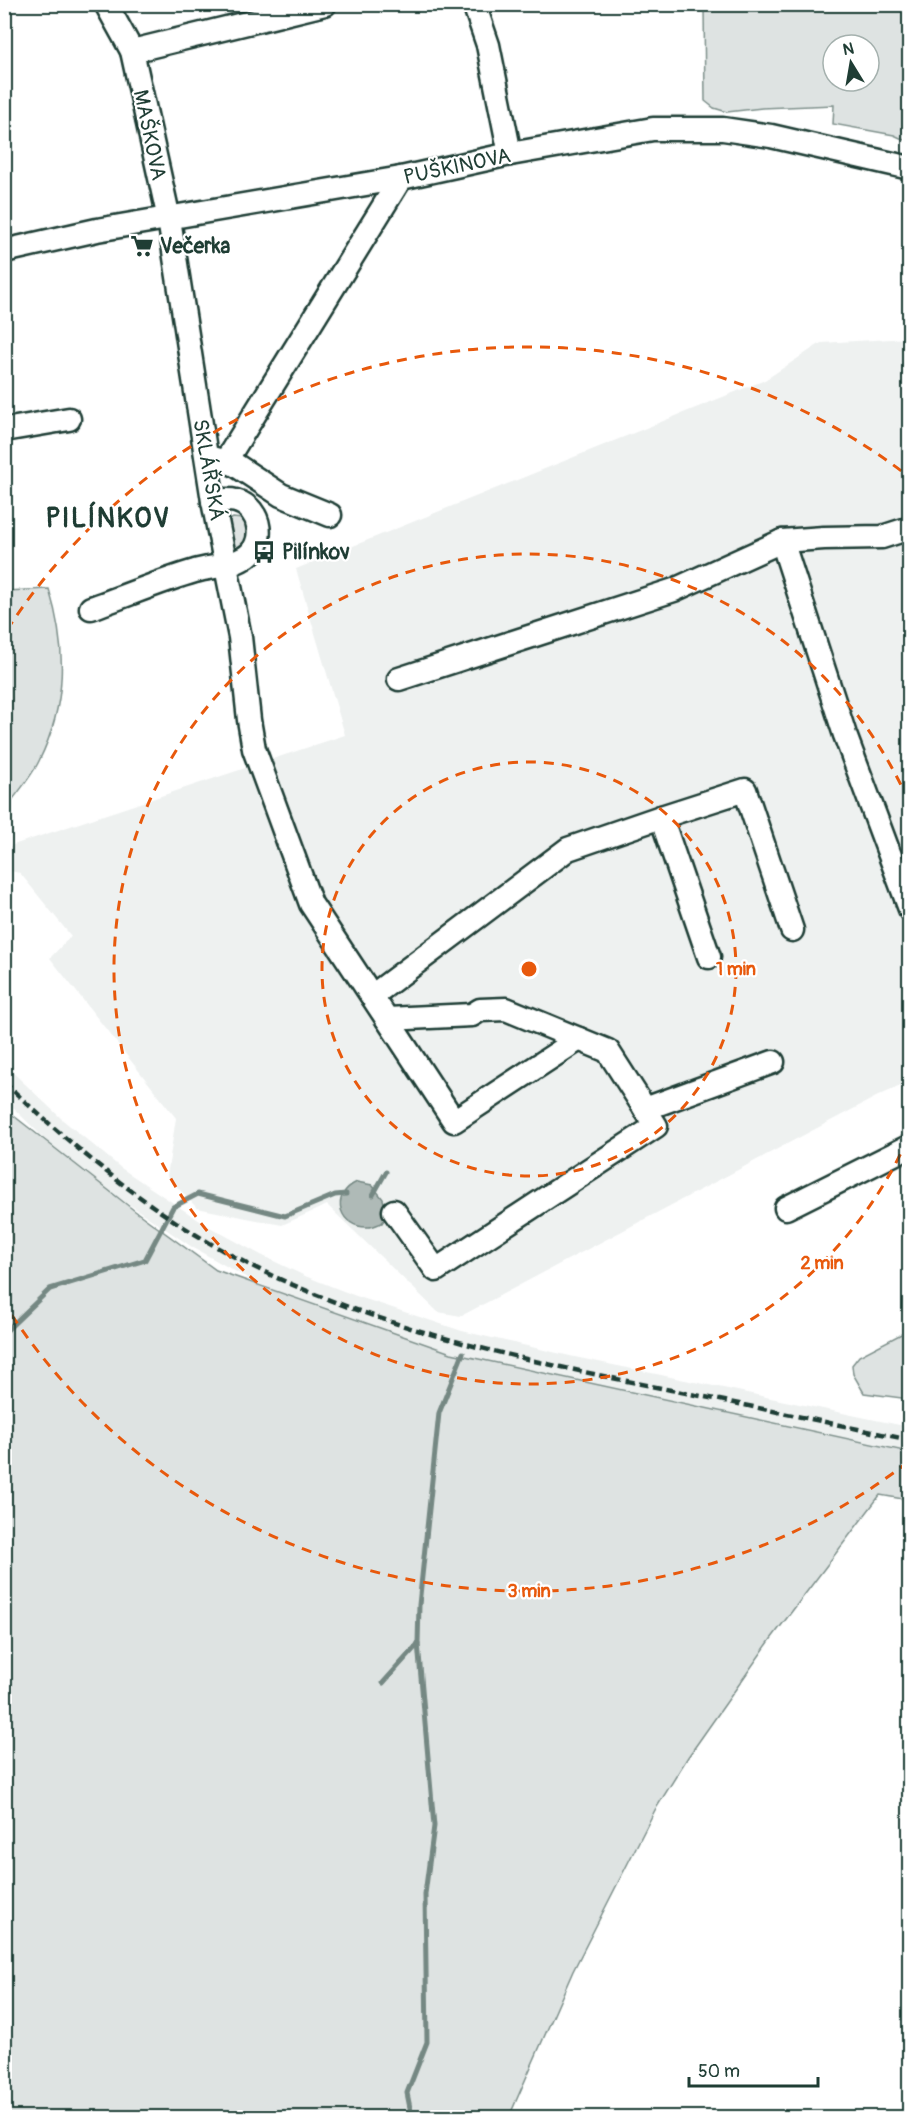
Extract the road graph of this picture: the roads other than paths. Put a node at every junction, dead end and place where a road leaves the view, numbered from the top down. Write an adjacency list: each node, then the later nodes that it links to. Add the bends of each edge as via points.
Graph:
1 (106, 4): 4 (street, MAŠKOVA)
2 (325, 4): 4 (street)
3 (474, 4): 5 (street, via 488,45)
4 (132, 51): 8 (street, MAŠKOVA)
5 (510, 154): 6 (street, PUŠKINOVA, via 653,129 723,129); 7 (street, PUŠKINOVA)
6 (909, 168)
7 (401, 178): 8 (street, PUŠKINOVA); 12 (street)
8 (169, 219): 9 (street, PUŠKINOVA); 12 (street, SKLÁŘSKÁ)
9 (4, 251)
10 (69, 419): 11 (street)
11 (4, 430)
12 (216, 460): 13 (street, SKLÁŘSKÁ); 14 (street, via 234,464 280,495)
13 (213, 501): 17 (street, SKLÁŘSKÁ); 17 (street, via 238,501 247,506 258,522 257,547 244,559)
14 (330, 515)
15 (909, 528): 16 (street, via 882,537)
16 (782, 541): 19 (street, via 674,590); 21 (street, via 845,735)
17 (227, 565): 18 (street, via 195,571); 24 (street, SKLÁŘSKÁ, via 254,749 311,904)
18 (91, 608)
19 (399, 679)
20 (662, 817): 22 (street, via 745,790); 23 (street); 24 (street, via 568,849)
21 (909, 909)
22 (792, 930)
23 (709, 957)
24 (372, 996): 25 (street, SKLÁŘSKÁ)
25 (387, 1019): 26 (street, via 472,1015 480,1010 506,1009); 26 (street, SKLÁŘSKÁ, via 454,1121)
26 (579, 1039): 28 (street, via 608,1051)
27 (774, 1062): 28 (street)
28 (645, 1109): 31 (street, via 656,1126 436,1270)
29 (909, 1146): 30 (street)
30 (786, 1208)
31 (394, 1210)

